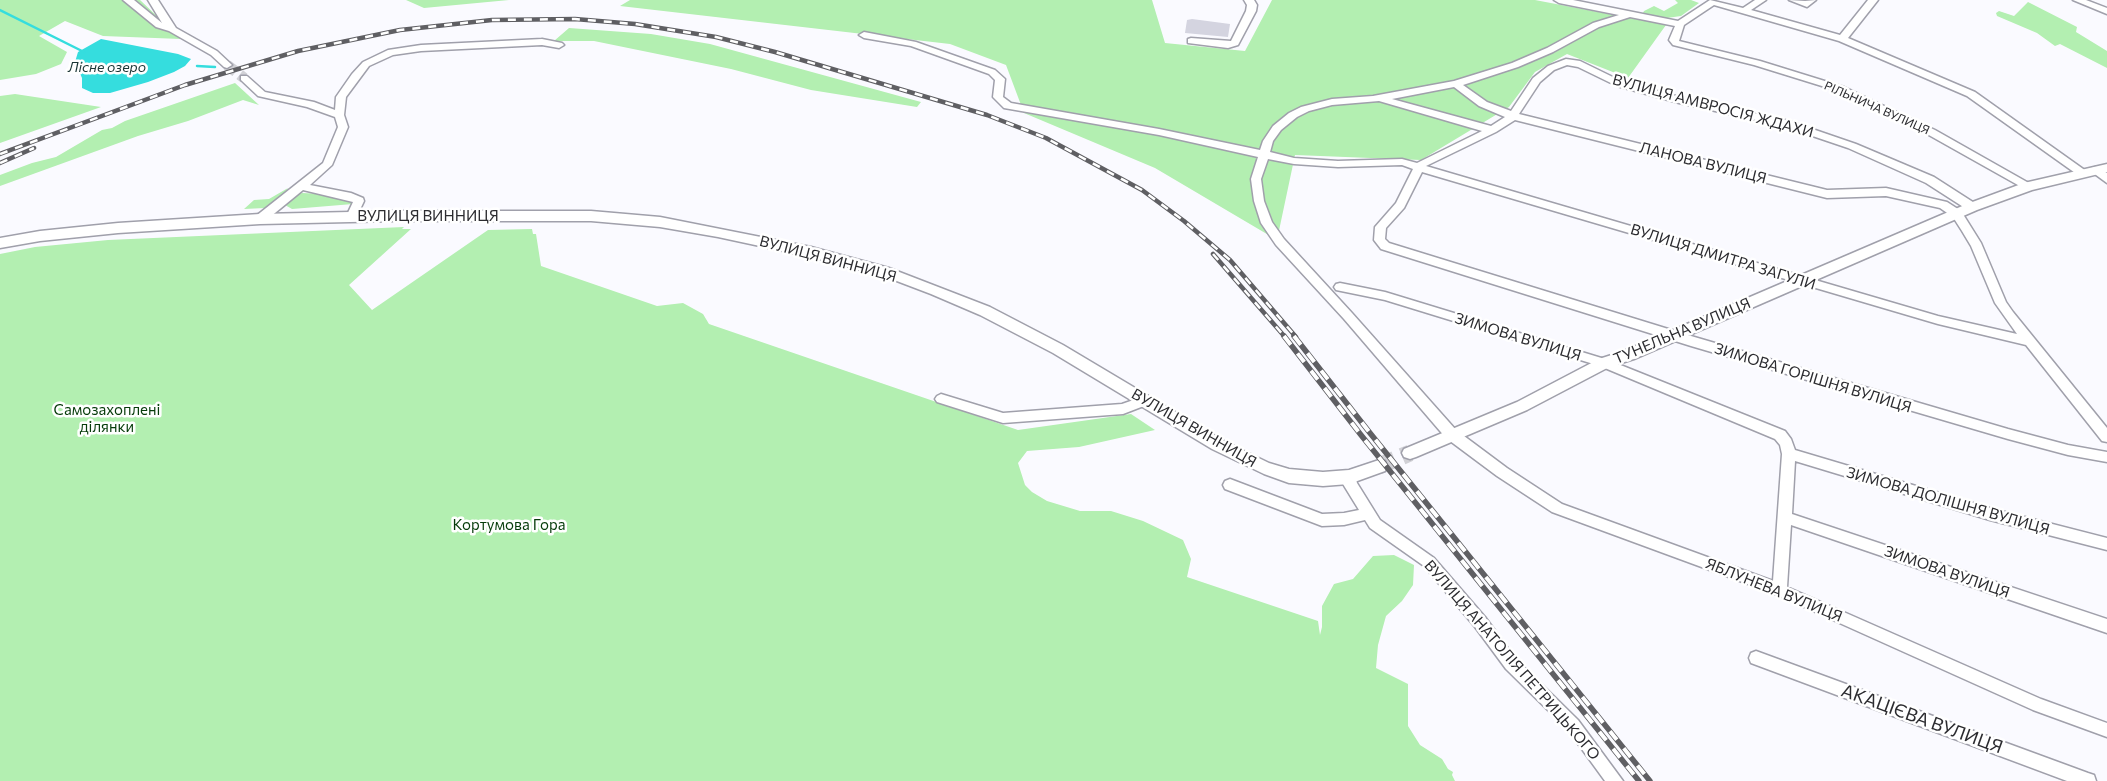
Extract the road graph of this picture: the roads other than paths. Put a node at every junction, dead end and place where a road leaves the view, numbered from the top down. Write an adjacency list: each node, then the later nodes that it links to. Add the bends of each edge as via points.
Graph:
1 (128, 0): 14 (street, via 159,25)
2 (153, 0): 14 (street)
3 (1249, 0): 17 (street, via 1251,11 1235,42)
4 (1559, 0): 12 (street)
5 (1762, 0): 10 (street)
6 (1794, 0): 7 (street, via 1807,4)
7 (1811, 0)
8 (1873, 0): 16 (street)
9 (2078, 0): 11 (street)
10 (1745, 10): 13 (street, via 1713,2); 16 (street)
11 (2107, 11)
12 (1630, 14): 13 (street); 19 (street, ЯБЛУНЕВА ВУЛИЦЯ, via 1596,25)
13 (1680, 24): 34 (street, РІЛЬНИЧА ВУЛИЦЯ, via 1674,40 1676,43 1841,89 1932,132)
14 (173, 30): 21 (street)
15 (864, 34): 28 (street, via 912,44 992,72 1000,79 998,97 1008,106)
16 (1842, 39): 31 (street, via 1971,94)
17 (1191, 41)
18 (559, 45): 25 (street, via 542,42 391,52 366,64 355,76 341,97)
19 (1550, 50): 20 (street, ВУЛИЦЯ АМВРОСІЯ ЖДАХИ); 23 (street, ЯБЛУНЕВА ВУЛИЦЯ)
20 (1573, 62): 26 (street, via 1551,68 1536,80); 35 (street, ВУЛИЦЯ АМВРОСІЯ ЖДАХИ, via 1620,84 1785,124 1852,146 1930,180)
21 (227, 64)
22 (244, 78): 25 (street, via 262,94 310,104)
23 (1456, 84): 24 (street, ЯБЛУНЕВА ВУЛИЦЯ); 26 (street, ЛАНОВА ВУЛИЦЯ, via 1483,104)
24 (1381, 98): 27 (street); 28 (street, ЯБЛУНЕВА ВУЛИЦЯ, via 1304,108 1277,128 1268,141)
25 (339, 115): 33 (street, via 344,127 327,165)
26 (1513, 116): 27 (street); 36 (street, ЛАНОВА ВУЛИЦЯ, via 1827,194 1886,192 1943,204)
27 (1492, 130): 29 (street)
28 (1265, 154): 29 (street, via 1306,163 1394,162); 47 (street, ЯБЛУНЕВА ВУЛИЦЯ, via 1256,180 1258,202 1267,223 1280,242)
29 (1419, 166): 40 (street, ВУЛИЦЯ ДМИТРА ЗАГУЛИ); 42 (street, ЗИМОВА ГОРІШНЯ ВУЛИЦЯ, via 1400,205 1381,227 1380,240 1385,246)
30 (2102, 169): 31 (main road, ТУНЕЛЬНА ВУЛИЦЯ); 32 (street)
31 (2082, 173): 34 (main road, ТУНЕЛЬНА ВУЛИЦЯ)
32 (2107, 179)
33 (299, 186): 37 (street, via 359,201); 38 (street)
34 (2030, 186): 35 (main road, ТУНЕЛЬНА ВУЛИЦЯ)
35 (1972, 207): 36 (main road, ТУНЕЛЬНА ВУЛИЦЯ)
36 (1957, 214): 40 (main road, ТУНЕЛЬНА ВУЛИЦЯ); 43 (street, via 1977,246 2001,303)
37 (351, 217): 38 (main road, ВУЛИЦЯ ВИННИЦЯ); 46 (main road, ВУЛИЦЯ ВИННИЦЯ, via 591,216 680,225 811,252 884,271 985,311 1058,349)
38 (260, 219): 39 (main road, ВУЛИЦЯ ВИННИЦЯ, via 118,228)
39 (0, 243)
40 (1802, 281): 42 (main road, ТУНЕЛЬНА ВУЛИЦЯ); 43 (street, ВУЛИЦЯ ДМИТРА ЗАГУЛИ, via 1938,320)
41 (1340, 288): 44 (street, ЗИМОВА ВУЛИЦЯ, via 1385,296)
42 (1674, 336): 44 (main road, ТУНЕЛЬНА ВУЛИЦЯ); 51 (street, ЗИМОВА ГОРІШНЯ ВУЛИЦЯ, via 2046,445)
43 (2030, 341): 48 (street)
44 (1604, 363): 47 (main road, ТУНЕЛЬНА ВУЛИЦЯ, via 1522,406); 50 (street, ЗИМОВА ВУЛИЦЯ, via 1761,426 1780,436)
45 (941, 399): 46 (street, via 1004,418 1123,408)
46 (1145, 401): 53 (main road, ВУЛИЦЯ ВИННИЦЯ, via 1218,445 1264,468 1308,479)
47 (1451, 434): 49 (main road, ТУНЕЛЬНА ВУЛИЦЯ); 58 (street, ЯБЛУНЕВА ВУЛИЦЯ, via 1558,508)
48 (2107, 437)
49 (1410, 453)
50 (1789, 454): 56 (street); 57 (street, ЗИМОВА ДОЛІШНЯ ВУЛИЦЯ, via 1990,514)
51 (2107, 457)
52 (1379, 466): 53 (main road)
53 (1349, 477): 55 (street, ВУЛИЦЯ АНАТОЛІЯ ПЕТРИЦЬКОГО)
54 (1230, 485): 55 (street, via 1322,520)
55 (1367, 514): 62 (street, ВУЛИЦЯ АНАТОЛІЯ ПЕТРИЦЬКОГО, via 1375,524 1428,562 1511,664 1573,725)
56 (1786, 518): 58 (street); 59 (street, ЗИМОВА ВУЛИЦЯ)
57 (2107, 544)
58 (1780, 590): 61 (street, ЯБЛУНЕВА ВУЛИЦЯ, via 2038,705)
59 (2107, 626)
60 (1756, 658): 63 (street, АКАЦІЄВА ВУЛИЦЯ)
61 (2107, 730)
62 (1615, 781)
63 (2088, 781)

